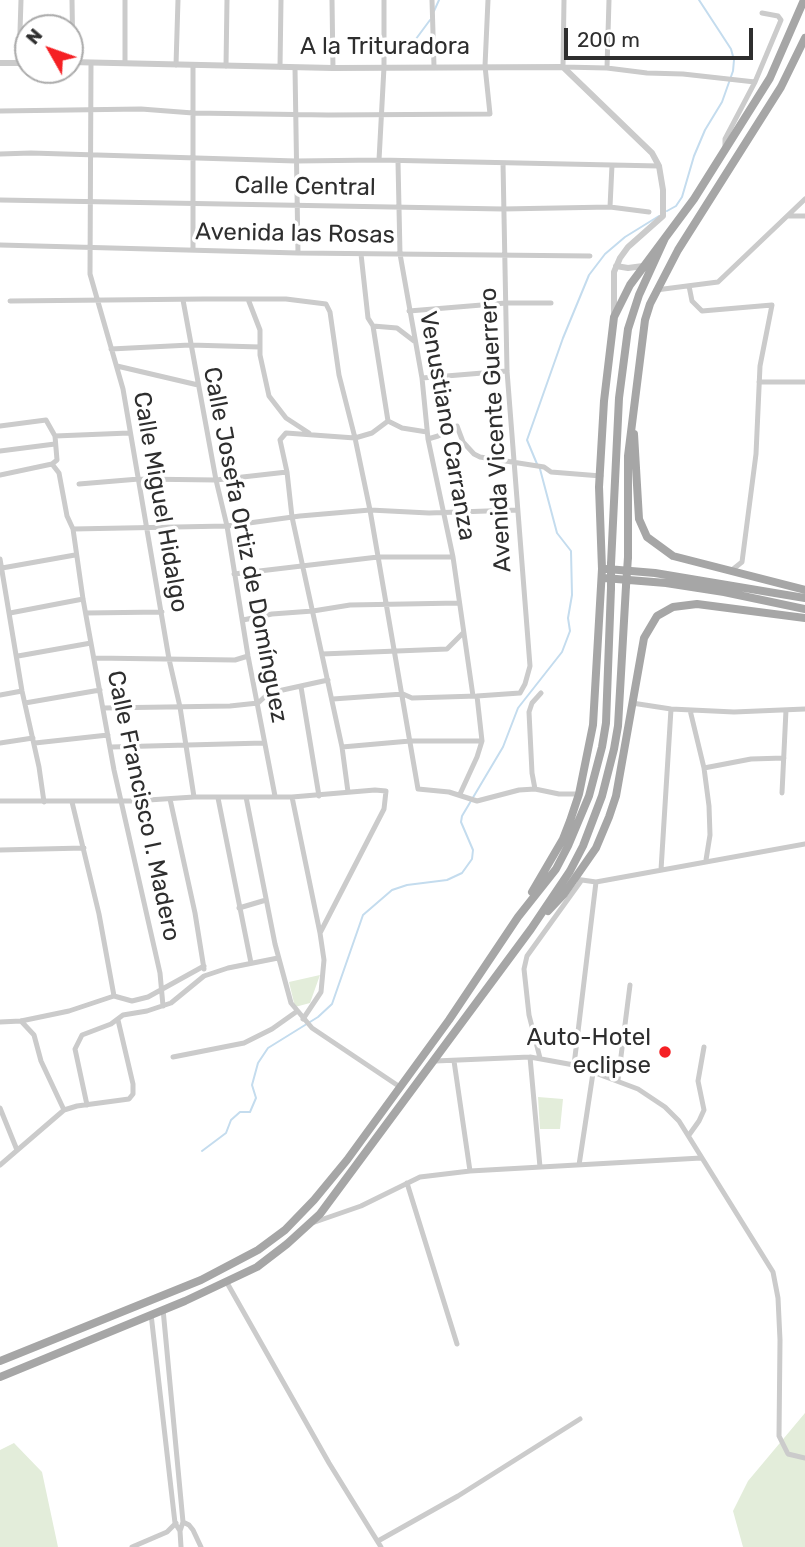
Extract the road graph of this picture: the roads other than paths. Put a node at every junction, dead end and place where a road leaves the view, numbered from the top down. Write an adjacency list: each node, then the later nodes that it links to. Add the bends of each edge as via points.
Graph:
1 (125, 0): 16 (street)
2 (178, 0): 17 (street)
3 (227, 0): 19 (street)
4 (281, 0): 20 (street)
5 (332, 0): 26 (street)
6 (384, 0): 23 (street)
7 (432, 0): 21 (street)
8 (488, 0): 22 (street)
9 (564, 0): 24 (street)
10 (609, 0): 27 (street)
11 (804, 0): 34 (main road, via 775,68)
12 (762, 13): 28 (street, via 780,20)
13 (805, 38): 67 (main road, via 781,87)
14 (84, 63): 15 (street, A la Trituradora)
15 (92, 63): 16 (street, A la Trituradora); 29 (street, Calle Miguel Hidalgo)
16 (125, 63): 17 (street, A la Trituradora)
17 (176, 65): 18 (street, A la Trituradora)
18 (193, 66): 19 (street, A la Trituradora); 31 (street)
19 (226, 66): 20 (street, A la Trituradora)
20 (281, 66): 25 (street, A la Trituradora)
21 (435, 66): 22 (street, A la Trituradora); 23 (street, A la Trituradora)
22 (485, 66): 24 (street, A la Trituradora); 33 (street, via 490,114)
23 (384, 67): 26 (street, A la Trituradora); 33 (street)
24 (563, 67): 27 (street); 43 (street, via 652,153)
25 (295, 68): 26 (street, A la Trituradora); 32 (street)
26 (333, 68)
27 (607, 68): 28 (street)
28 (755, 82): 34 (street, via 725,139)
29 (91, 108): 30 (street); 31 (street); 36 (street, Calle Miguel Hidalgo)
30 (0, 111)
31 (193, 113): 32 (street); 37 (street)
32 (296, 114): 33 (street); 39 (street)
33 (380, 116): 38 (street)
34 (724, 153): 55 (main road)
35 (0, 154): 36 (street)
36 (90, 154): 37 (street); 46 (street, Calle Miguel Hidalgo)
37 (193, 157): 39 (street); 47 (street)
38 (379, 160): 39 (street); 40 (street)
39 (296, 161): 48 (street)
40 (398, 162): 41 (street); 49 (street, Venustiano Carranza)
41 (503, 163): 42 (street); 51 (street, Avenida Vicente Guerrero)
42 (612, 166): 43 (street); 50 (street)
43 (659, 166): 64 (street, via 663,216 628,247)
44 (805, 199): 53 (street)
45 (0, 200): 46 (street, Calle Central)
46 (90, 201): 47 (street, Calle Central); 57 (street, Calle Miguel Hidalgo)
47 (194, 202): 48 (street, Calle Central); 58 (street)
48 (298, 206): 49 (street, Calle Central); 59 (street)
49 (399, 206): 51 (street, Calle Central); 61 (street, Venustiano Carranza)
50 (610, 207): 51 (street, Calle Central); 52 (street, Calle Central)
51 (503, 209): 62 (street, Avenida Vicente Guerrero)
52 (649, 212)
53 (788, 216): 54 (street); 66 (street, via 718,282)
54 (805, 216)
55 (665, 238): 65 (main road); 201 (main road, bridge, via 628,329 619,398 606,723 597,769 568,846)
56 (0, 245): 57 (street, Avenida las Rosas)
57 (89, 248): 58 (street, Avenida las Rosas); 69 (street, Calle Miguel Hidalgo)
58 (193, 249): 59 (street, Avenida las Rosas)
59 (298, 253): 60 (street, Avenida las Rosas)
60 (362, 254): 61 (street, Avenida las Rosas); 77 (street, via 368,318)
61 (400, 254): 62 (street, Avenida las Rosas); 74 (street, Venustiano Carranza)
62 (505, 256): 63 (street, Avenida las Rosas); 72 (street, Avenida Vicente Guerrero)
63 (590, 256)
64 (616, 266): 65 (street); 75 (street)
65 (643, 266): 75 (main road)
66 (689, 286): 67 (street); 86 (street, via 692,301 702,311 772,305)
67 (656, 290): 89 (main road, via 645,320)
68 (248, 299): 70 (street); 81 (street, via 261,330); 96 (street, via 327,304)
69 (96, 300): 70 (street); 71 (street); 82 (street, Calle Miguel Hidalgo)
70 (183, 300): 80 (street, Calle Josefa Ortiz de Domínguez)
71 (10, 301)
72 (506, 303): 73 (street); 74 (street); 84 (street, Avenida Vicente Guerrero)
73 (551, 303)
74 (409, 311): 76 (street, Venustiano Carranza)
75 (614, 317): 103 (main road)
76 (412, 321): 78 (street); 79 (street, Venustiano Carranza)
77 (373, 326): 78 (street); 90 (street)
78 (401, 330): 79 (street)
79 (415, 342): 85 (street, Venustiano Carranza)
80 (190, 345): 81 (street); 82 (street); 88 (street, Calle Josefa Ortiz de Domínguez)
81 (260, 347): 93 (street, via 270,396 286,418)
82 (111, 349): 83 (street, Calle Miguel Hidalgo)
83 (117, 366): 88 (street); 92 (street, Calle Miguel Hidalgo)
84 (508, 371): 85 (street); 100 (street, Avenida Vicente Guerrero)
85 (422, 378): 94 (street, Venustiano Carranza)
86 (760, 382): 87 (street); 118 (street)
87 (805, 382)
88 (198, 385): 105 (street, Calle Josefa Ortiz de Domínguez)
89 (633, 417): 121 (main road, via 639,519 647,537 673,556); 202 (main road, bridge, via 618,726 610,773 583,846)
90 (388, 421): 94 (street); 96 (street)
91 (0, 426): 95 (street, via 46,420)
92 (130, 433): 95 (street); 104 (street, Calle Miguel Hidalgo)
93 (309, 433): 96 (street); 101 (street, via 286,433 280,440)
94 (428, 435): 100 (street, via 438,436 457,426 474,454); 109 (street, Venustiano Carranza)
95 (55, 436): 97 (street)
96 (355, 438): 107 (street)
97 (55, 444): 98 (street); 99 (street)
98 (0, 451)
99 (55, 462): 102 (street); 113 (street)
100 (514, 462): 103 (street, via 551,472); 108 (street, Avenida Vicente Guerrero)
101 (287, 472): 105 (street); 110 (street)
102 (0, 475)
103 (601, 476): 122 (main road)
104 (139, 479): 105 (street); 106 (street); 111 (street, Calle Miguel Hidalgo)
105 (216, 480): 112 (street, Calle Josefa Ortiz de Domínguez)
106 (79, 484)
107 (370, 510): 109 (street); 110 (street); 115 (street)
108 (516, 510): 109 (street); 154 (street, Avenida Vicente Guerrero, via 530,666 520,692)
109 (445, 512): 116 (street, Venustiano Carranza)
110 (292, 517): 112 (street); 119 (street)
111 (146, 526): 112 (street); 113 (street); 134 (street, Calle Miguel Hidalgo)
112 (227, 526): 123 (street, Calle Josefa Ortiz de Domínguez)
113 (73, 529): 114 (street, Calle Francisco I. Madero)
114 (75, 555): 120 (street); 127 (street, Calle Francisco I. Madero)
115 (378, 557): 116 (street); 119 (street); 131 (street)
116 (453, 557): 130 (street, Venustiano Carranza)
117 (0, 559): 120 (street)
118 (742, 562): 121 (street); 124 (street)
119 (303, 565): 123 (street); 133 (street)
120 (2, 568): 128 (street)
121 (729, 571): 124 (main road)
122 (602, 573): 126 (main road, via 655,573); 132 (main road); 180 (main road, via 593,725)
123 (234, 574): 138 (street, Calle Josefa Ortiz de Domínguez)
124 (749, 576): 125 (main road)
125 (805, 590)
126 (805, 598)
127 (83, 599): 135 (street); 136 (street, Calle Francisco I. Madero)
128 (7, 601): 129 (street); 135 (street)
129 (0, 603)
130 (459, 603): 131 (street); 139 (street, Venustiano Carranza)
131 (387, 605): 133 (street); 141 (street)
132 (805, 609)
133 (313, 611): 138 (street); 142 (street)
134 (162, 612): 136 (street); 146 (street, Calle Miguel Hidalgo)
135 (10, 613): 143 (street)
136 (86, 613): 140 (street, Calle Francisco I. Madero)
137 (805, 618): 158 (main road, via 696,604 664,610 644,638)
138 (243, 620): 144 (street, Calle Josefa Ortiz de Domínguez)
139 (463, 633): 141 (street, via 447,649); 154 (street, Venustiano Carranza)
140 (91, 643): 143 (street); 145 (street, Calle Francisco I. Madero)
141 (396, 652): 142 (street); 152 (street)
142 (322, 654): 147 (street)
143 (18, 656): 150 (street)
144 (248, 656): 146 (street, via 235,660); 157 (street, Calle Josefa Ortiz de Domínguez)
145 (94, 658): 146 (street); 149 (street, Calle Francisco I. Madero)
146 (169, 659): 159 (street, Calle Miguel Hidalgo)
147 (328, 680): 148 (street); 155 (street)
148 (301, 687): 157 (street, via 269,693); 182 (street)
149 (100, 690): 156 (street); 160 (street, Calle Francisco I. Madero)
150 (22, 691): 153 (street); 156 (street)
151 (541, 693): 176 (street, via 529,712)
152 (403, 694): 154 (street, via 412,698); 155 (street); 167 (street)
153 (0, 695)
154 (475, 696): 168 (street, Venustiano Carranza)
155 (333, 699): 173 (street)
156 (25, 702): 166 (street)
157 (258, 703): 159 (street); 170 (street, Calle Josefa Ortiz de Domínguez)
158 (632, 703): 161 (street); 197 (main road, via 616,796 603,834)
159 (180, 707): 160 (street); 171 (street, Calle Miguel Hidalgo)
160 (103, 708): 165 (street, Calle Francisco I. Madero)
161 (671, 709): 163 (street); 196 (street)
162 (805, 709): 164 (street)
163 (690, 710): 164 (street); 175 (street)
164 (786, 710): 174 (street)
165 (108, 735): 166 (street); 172 (street, Calle Francisco I. Madero)
166 (34, 740): 169 (street); 190 (street)
167 (410, 741): 168 (street); 173 (street); 179 (street, via 418,789)
168 (482, 741): 179 (street)
169 (0, 743)
170 (264, 743): 171 (street); 181 (street, Calle Josefa Ortiz de Domínguez)
171 (185, 745): 172 (street); 183 (street, Calle Miguel Hidalgo)
172 (111, 747): 189 (street, Calle Francisco I. Madero)
173 (342, 747): 177 (street)
174 (784, 758): 175 (street); 178 (street)
175 (704, 768): 195 (street, via 710,835)
176 (535, 789): 179 (street, via 477,801); 180 (street)
177 (348, 792): 182 (street); 203 (street, via 387,791 384,809)
178 (782, 793)
179 (460, 794)
180 (579, 794): 201 (main road, via 563,839)
181 (275, 796): 184 (street); 185 (street)
182 (319, 796): 185 (street)
183 (194, 797): 186 (street); 187 (street)
184 (246, 797): 187 (street); 199 (street)
185 (292, 797): 203 (street)
186 (170, 799): 189 (street); 206 (street)
187 (218, 799): 200 (street)
188 (0, 801): 190 (street)
189 (120, 801): 191 (street); 209 (street, Calle Francisco I. Madero)
190 (44, 802): 191 (street)
191 (72, 802): 193 (street)
192 (805, 844): 195 (street)
193 (84, 848): 194 (street); 210 (street)
194 (0, 850)
195 (706, 860): 196 (street)
196 (661, 870): 198 (street)
197 (578, 880): 198 (street); 202 (main road); 220 (street, via 527,956 524,969)
198 (596, 882): 223 (street)
199 (266, 900): 200 (street); 204 (street)
200 (239, 908): 205 (street)
201 (518, 917): 226 (main road)
202 (531, 929): 221 (main road)
203 (320, 933): 216 (street, via 324,960 321,992)
204 (278, 958): 205 (street); 212 (street)
205 (251, 963): 207 (street)
206 (204, 966): 207 (street); 209 (street)
207 (204, 976): 211 (street)
208 (631, 985): 225 (street)
209 (162, 990): 210 (street, via 132,1001); 211 (street, Calle Francisco I. Madero)
210 (114, 996): 215 (street)
211 (163, 1006): 214 (street)
212 (296, 1012): 216 (street); 218 (street, via 244,1043)
213 (0, 1020): 215 (street)
214 (118, 1020): 227 (street, via 82,1035 77,1042); 227 (street, via 133,1094 129,1099)
215 (21, 1021): 229 (street, via 34,1035)
216 (305, 1021): 226 (street)
217 (704, 1047): 230 (street, via 698,1081 704,1110)
218 (173, 1057)
219 (530, 1058): 220 (street); 222 (street); 235 (street)
220 (540, 1058): 223 (street)
221 (435, 1061): 222 (street); 238 (main road)
222 (454, 1061): 236 (street)
223 (574, 1065): 224 (street)
224 (593, 1073): 225 (street); 234 (street)
225 (618, 1080): 230 (street, via 665,1107)
226 (400, 1087): 243 (main road, via 314,1200 258,1250 201,1280)
227 (87, 1105): 229 (street)
228 (0, 1108): 231 (street)
229 (64, 1110): 231 (street)
230 (689, 1135): 232 (street)
231 (17, 1150): 233 (street)
232 (701, 1158): 234 (street); 246 (street, via 773,1272 780,1340 779,1436 788,1454)
233 (0, 1165)
234 (579, 1165): 235 (street)
235 (540, 1167): 236 (street)
236 (470, 1171): 237 (street)
237 (407, 1183): 238 (street); 242 (street)
238 (309, 1224): 239 (main road, via 257,1267)
239 (226, 1282): 240 (main road); 250 (street)
240 (163, 1309): 241 (main road); 247 (street)
241 (151, 1314): 244 (main road); 248 (street)
242 (457, 1344)
243 (0, 1361)
244 (0, 1377)
245 (580, 1419): 250 (street)
246 (805, 1458)
247 (183, 1522): 248 (street); 249 (street); 253 (street)
248 (175, 1523): 249 (street); 251 (street, via 167,1532)
249 (180, 1531): 252 (street)
250 (380, 1544)
251 (134, 1547)
252 (181, 1547)
253 (201, 1547)

